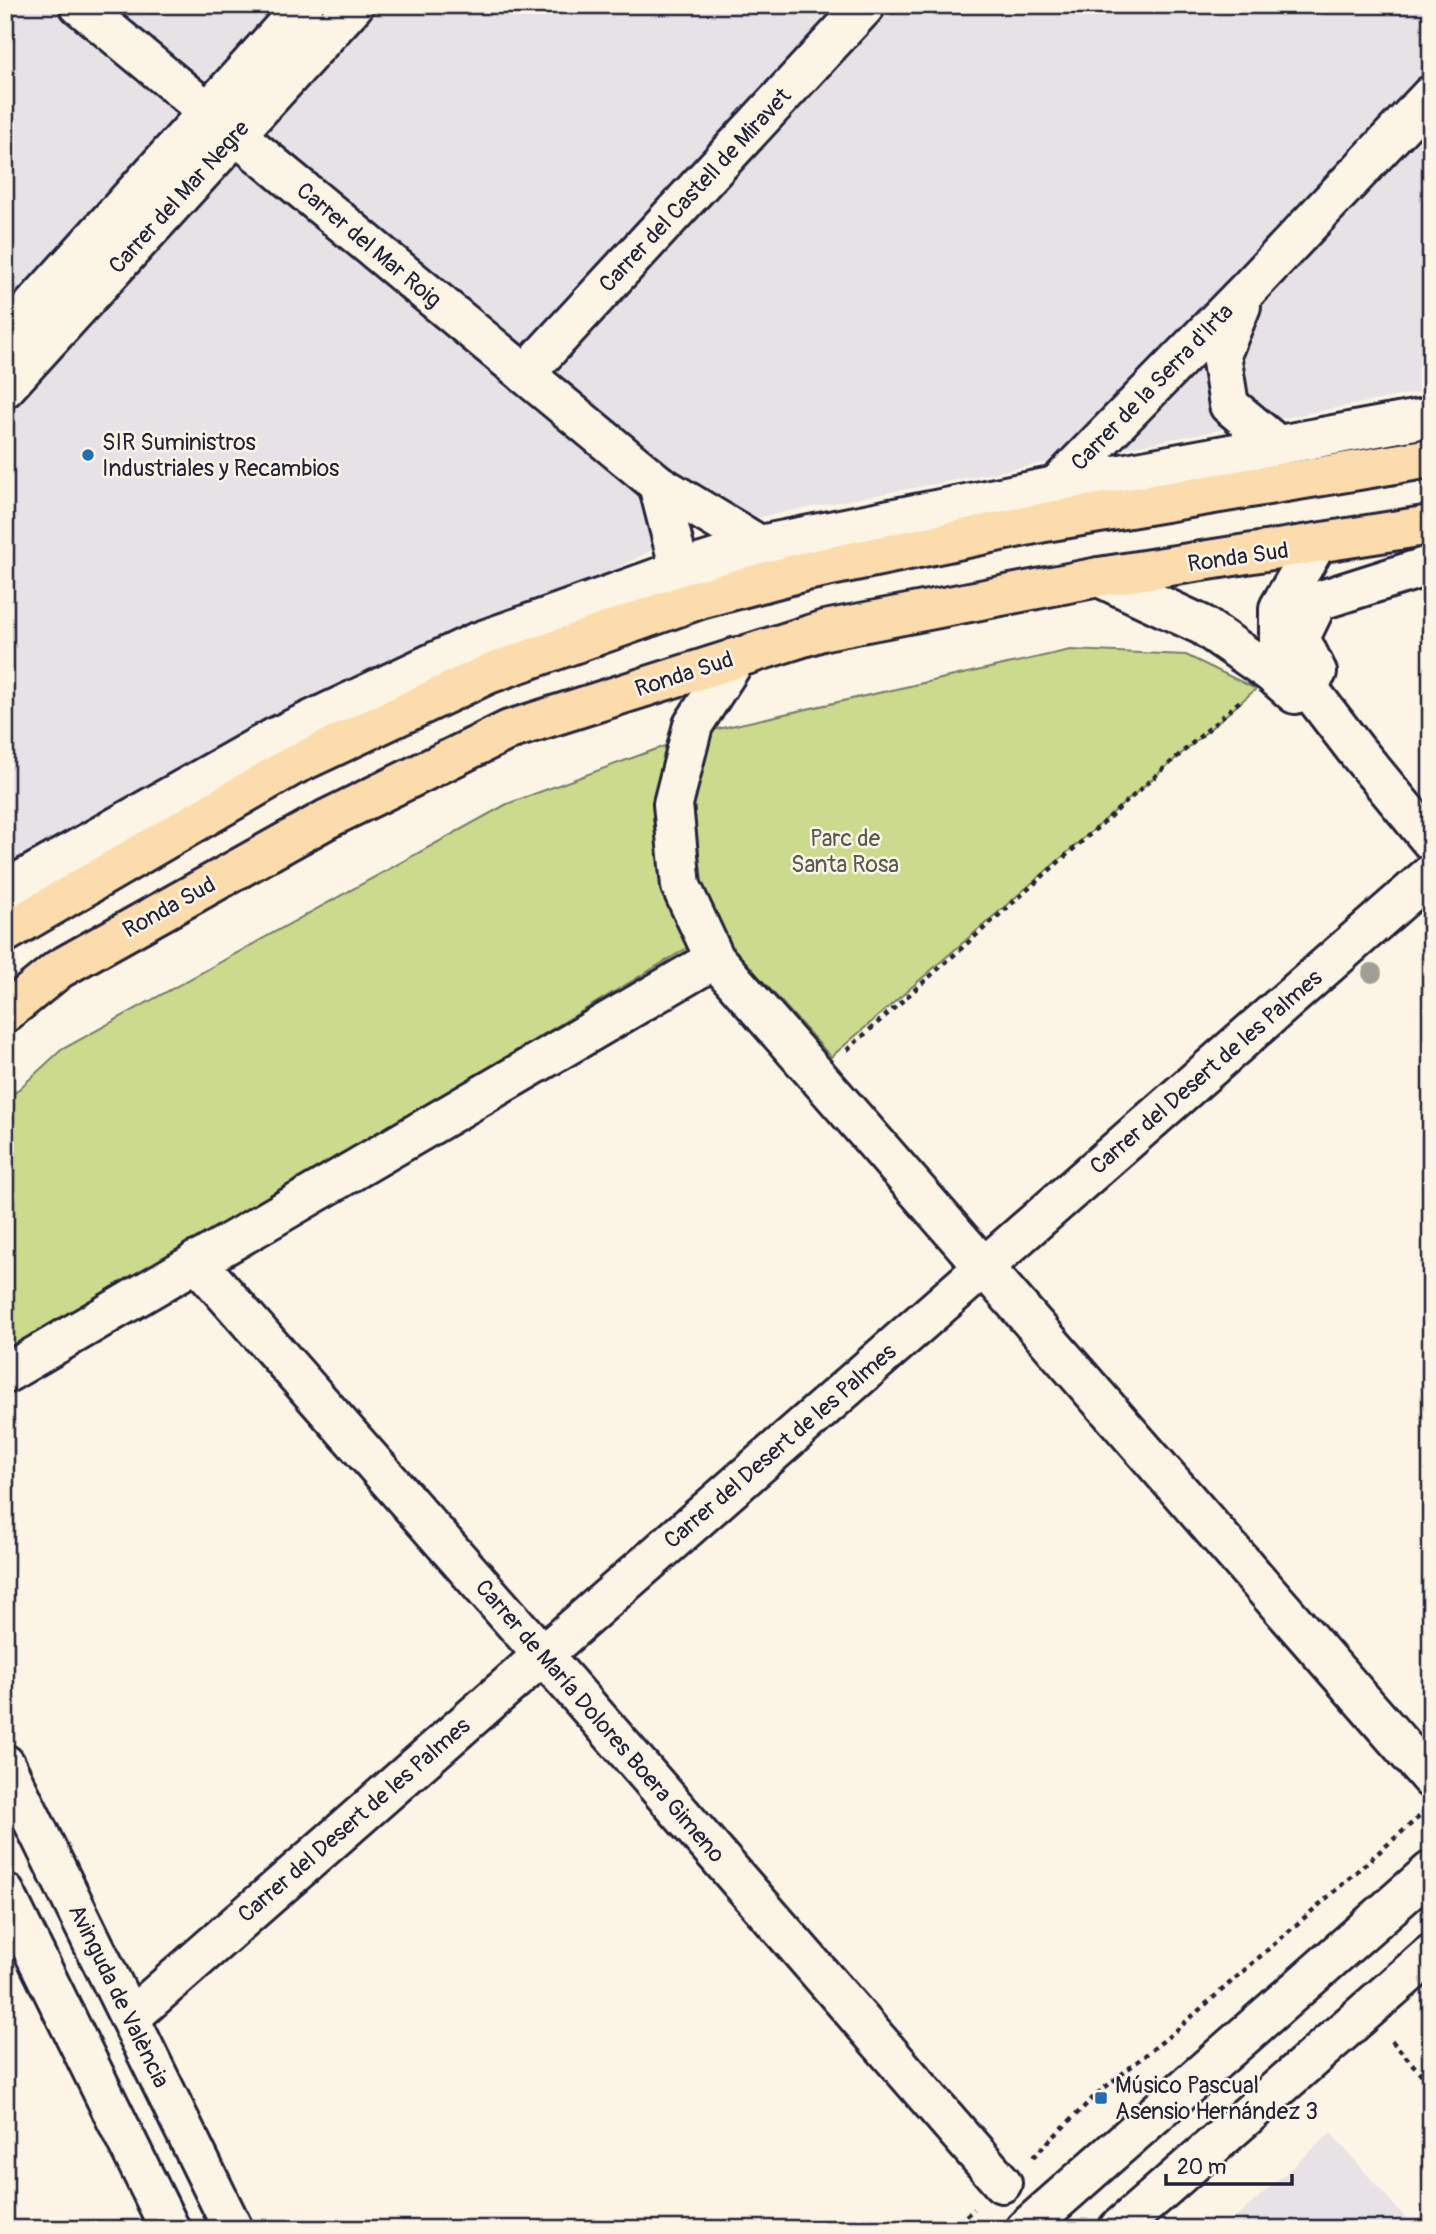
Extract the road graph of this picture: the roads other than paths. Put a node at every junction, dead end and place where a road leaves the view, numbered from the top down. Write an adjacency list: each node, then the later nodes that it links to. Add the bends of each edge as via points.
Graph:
1 (79, 5): 6 (street, Carrer del Mar Roig)
2 (304, 5): 6 (street, Carrer del Mar Negre)
3 (354, 5): 6 (street, Carrer del Mar Negre)
4 (866, 5): 9 (street, Carrer del Castell de Miravet)
5 (1431, 95): 7 (street, Carrer de la Serra d'Irta)
6 (222, 123): 8 (street, Carrer del Mar Negre); 9 (street, Carrer del Mar Roig); 10 (street, Carrer del Mar Negre)
7 (1249, 288): 12 (street, Carrer de la Serra d'Irta, via 1221,355 1229,405); 15 (street, Carrer de la Serra d'Irta)
8 (5, 337)
9 (525, 374): 14 (street, Carrer del Mar Roig)
10 (5, 388)
11 (1431, 417): 12 (street)
12 (1276, 444): 15 (street)
13 (1431, 458): 21 (main road, via 1045,522)
14 (658, 484): 17 (street, Carrer del Mar Roig); 20 (street)
15 (1056, 486): 17 (street)
16 (1431, 525): 18 (main road, Ronda Sud)
17 (760, 545): 20 (street); 21 (street, Carrer del Mar Roig)
18 (1316, 545): 22 (main road, Ronda Sud); 24 (street, via 1279,608 1279,650)
19 (1431, 565): 24 (street, via 1318,601 1300,638)
20 (680, 570): 27 (street, via 475,643 274,738)
21 (802, 572): 28 (main road, via 700,599 488,674 292,765)
22 (1099, 577): 23 (main road, Ronda Sud, via 825,630); 24 (street, via 1202,625 1272,673)
23 (737, 657): 29 (street, via 693,725 673,804 681,886); 30 (main road, Ronda Sud, via 509,730 327,819 59,969)
24 (1356, 749): 25 (street)
25 (1431, 841)
26 (1431, 874): 32 (street, Carrer del Desert de les Palmes)
27 (5, 893)
28 (5, 933)
29 (715, 960): 31 (street); 32 (street)
30 (5, 1013)
31 (196, 1261): 33 (street); 34 (street, Carrer de María Dolores Boera Gimeno)
32 (984, 1267): 34 (street, Carrer del Desert de les Palmes); 36 (street)
33 (5, 1374)
34 (543, 1655): 40 (street, Carrer del Desert de les Palmes); 41 (street, Carrer de María Dolores Boera Gimeno)
35 (5, 1764): 40 (street, Avinguda de València)
36 (1426, 1797)
37 (1431, 1871): 44 (street)
38 (5, 1893): 42 (street)
39 (1431, 1954): 45 (street)
40 (130, 2018): 43 (street, Avinguda de València)
41 (1002, 2183)
42 (170, 2229)
43 (233, 2229)
44 (1024, 2229)
45 (1118, 2229)

